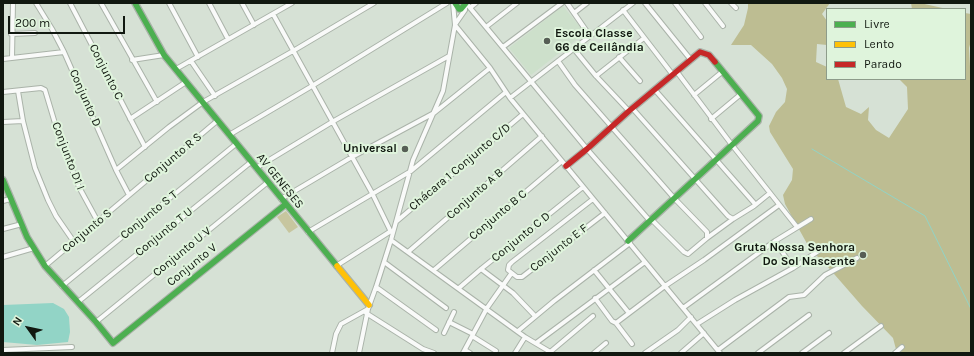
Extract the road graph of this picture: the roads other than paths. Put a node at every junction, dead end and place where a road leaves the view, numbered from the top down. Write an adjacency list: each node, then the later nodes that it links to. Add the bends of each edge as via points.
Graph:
1 (13, 3): 33 (street)
2 (36, 3): 41 (street, Conjunto D)
3 (70, 3): 75 (street, Conjunto C)
4 (101, 3): 48 (street)
5 (135, 3): 42 (street, AV GENESES)
6 (169, 3): 43 (street)
7 (209, 3): 37 (street)
8 (242, 3): 28 (street)
9 (292, 3): 27 (street)
10 (374, 3): 40 (street)
11 (447, 3): 60 (street)
12 (454, 3): 23 (street, via 459,9); 29 (street)
13 (476, 3): 23 (street)
14 (517, 3): 31 (street)
15 (562, 3): 38 (street)
16 (567, 3): 26 (street)
17 (587, 3): 26 (street)
18 (633, 3): 25 (street)
19 (645, 3): 50 (street)
20 (675, 3): 35 (street)
21 (705, 3): 30 (street)
22 (731, 3): 24 (street)
23 (467, 5): 29 (street); 31 (street)
24 (736, 8)
25 (623, 10): 34 (street); 36 (street)
26 (574, 13): 34 (street)
27 (273, 14): 28 (street); 40 (street)
28 (254, 25): 37 (street)
29 (455, 25): 44 (street); 52 (street)
30 (723, 26)
31 (486, 27): 38 (street)
32 (35, 33): 33 (street)
33 (11, 34): 45 (street)
34 (590, 36): 39 (street)
35 (701, 37)
36 (644, 38): 46 (street); 55 (street)
37 (228, 39): 43 (street)
38 (503, 47): 59 (street)
39 (574, 49): 51 (street); 56 (street)
40 (293, 51): 60 (street); 67 (street)
41 (64, 52): 45 (street); 92 (street, Conjunto D)
42 (164, 55): 48 (street); 53 (street, AV GENESES)
43 (198, 56): 49 (street)
44 (449, 56): 72 (street, via 443,91); 79 (street)
45 (12, 58): 47 (street)
46 (619, 58): 56 (street); 57 (street)
47 (3, 59)
48 (132, 60): 69 (street)
49 (191, 60): 53 (street); 67 (street)
50 (691, 60): 54 (street, via 702,52 708,55); 55 (street)
51 (558, 61): 59 (street); 80 (street, via 575,85)
52 (490, 68): 64 (street); 72 (street)
53 (176, 69): 58 (street, AV GENESES)
54 (722, 72): 65 (street); 66 (street)
55 (675, 73): 61 (street); 66 (street)
56 (596, 76): 71 (street)
57 (640, 81)
58 (186, 82): 69 (street); 70 (street, AV GENESES)
59 (530, 82): 68 (street); 86 (street)
60 (312, 86): 79 (street); 81 (street)
61 (655, 90): 71 (street); 88 (street)
62 (18, 91): 63 (street); 76 (street); 114 (street, Conjunto D1 I, via 44,89 78,187)
63 (3, 92)
64 (506, 92): 68 (street); 93 (street)
65 (741, 94): 74 (street); 84 (street, via 759,116 758,121)
66 (694, 95): 74 (street)
67 (215, 96): 70 (street)
68 (510, 98): 73 (street)
69 (157, 102): 75 (street)
70 (203, 102): 77 (street, AV GENESES); 85 (street)
71 (631, 110): 80 (street); 94 (street)
72 (434, 113): 87 (street); 93 (street, via 417,150)
73 (523, 114): 82 (street); 113 (street, Chácara 1 Conjunto C/D)
74 (711, 118): 84 (street)
75 (130, 119): 85 (street, Conjunto C)
76 (22, 121): 78 (street); 123 (street, via 35,168 48,200)
77 (217, 121): 81 (street, AV GENESES); 100 (street, Conjunto R S)
78 (3, 122)
79 (332, 122): 87 (street); 91 (street)
80 (612, 126): 86 (street); 101 (street)
81 (229, 135): 83 (street, AV GENESES)
82 (542, 136): 90 (street); 127 (street, Conjunto A B)
83 (236, 144): 89 (street, AV GENESES); 139 (street, Conjunto S T)
84 (732, 145): 88 (street); 99 (street)
85 (145, 147): 92 (street)
86 (587, 149): 90 (street); 111 (street)
87 (352, 157): 98 (street); 103 (street)
88 (716, 160): 94 (street); 107 (street)
89 (251, 162): 91 (street, AV GENESES); 146 (street, Conjunto T U)
90 (564, 163): 97 (street); 136 (street, Conjunto B C)
91 (256, 168): 96 (street, AV GENESES)
92 (116, 170): 100 (street, Conjunto D)
93 (411, 171): 98 (street); 113 (street)
94 (695, 179): 101 (street); 110 (street)
95 (3, 180): 102 (street)
96 (268, 182): 103 (street, AV GENESES); 157 (street, Conjunto U V)
97 (583, 187): 104 (street); 135 (street, Conjunto C D)
98 (372, 193): 118 (street); 119 (street)
99 (770, 193): 107 (street); 108 (street)
100 (129, 195): 114 (street, Conjunto S)
101 (674, 198): 111 (street); 120 (street, via 707,232)
102 (10, 199): 105 (street); 115 (street)
103 (281, 199): 106 (street, AV GENESES)
104 (593, 199): 109 (street); 138 (street, via 509,265 508,270)
105 (3, 201)
106 (286, 204): 119 (street, AV GENESES); 157 (street, Conjunto V, via 113,343)
107 (755, 204): 110 (street)
108 (779, 205): 116 (street); 141 (street)
109 (605, 213): 124 (street); 138 (street, Conjunto E F, via 522,277)
110 (733, 219): 120 (street)
111 (651, 220): 120 (street, via 686,254); 124 (street)
112 (811, 220): 116 (street)
113 (396, 221): 118 (street)
114 (98, 222): 123 (street, Conjunto S)
115 (22, 224): 117 (street); 125 (street)
116 (797, 227): 122 (street)
117 (3, 229)
118 (392, 231): 121 (street); 133 (street)
119 (308, 232): 133 (street, AV GENESES)
120 (707, 238)
121 (391, 240): 127 (street); 130 (street)
122 (775, 241): 134 (street); 149 (street)
123 (74, 242): 132 (street, Conjunto S)
124 (629, 242): 131 (street); 137 (street)
125 (34, 248): 128 (street); 132 (street)
126 (820, 250): 134 (street)
127 (408, 252): 136 (street)
128 (3, 257)
129 (857, 258): 178 (street, via 825,275 804,295 789,297)
130 (384, 262): 142 (street); 147 (street)
131 (645, 262): 141 (street); 144 (street)
132 (45, 266): 139 (street)
133 (336, 266): 150 (street, AV GENESES)
134 (793, 268): 160 (street)
135 (481, 269): 140 (street); 143 (street, Conjunto C D)
136 (434, 270): 143 (street)
137 (594, 270): 144 (street); 154 (street)
138 (511, 274): 140 (street)
139 (62, 286): 146 (street)
140 (503, 286): 148 (street); 154 (street)
141 (665, 286): 149 (street); 152 (street)
142 (376, 287): 150 (street); 162 (street)
143 (459, 288): 148 (street)
144 (609, 288): 145 (street); 152 (street)
145 (595, 298): 159 (street); 169 (street)
146 (78, 302): 157 (street)
147 (446, 308)
148 (487, 308): 163 (street); 167 (street)
149 (683, 308): 156 (street)
150 (368, 309): 179 (street, via 341,324); 180 (street); 181 (street, via 423,349)
151 (454, 312): 158 (street)
152 (629, 312): 159 (street)
153 (809, 315): 187 (street)
154 (534, 316): 163 (street)
155 (593, 316): 177 (street)
156 (691, 318): 160 (street); 185 (street)
157 (96, 322)
158 (449, 322): 164 (street); 167 (street)
159 (616, 323): 171 (street)
160 (696, 324): 165 (street)
161 (880, 326): 189 (street)
162 (436, 330)
163 (518, 331): 168 (street)
164 (444, 333)
165 (704, 333): 178 (street); 186 (street)
166 (829, 333): 188 (street)
167 (472, 335): 175 (street); 176 (street)
168 (526, 337): 169 (street); 183 (street)
169 (536, 343): 177 (street)
170 (606, 343): 184 (street)
171 (632, 344)
172 (72, 347): 174 (street)
173 (902, 347): 190 (street)
174 (3, 350)
175 (464, 351): 182 (street)
176 (496, 351)
177 (550, 352)
178 (719, 352)
179 (332, 353)
180 (359, 353)
181 (434, 353)
182 (470, 353)
183 (515, 353)
184 (594, 353)
185 (645, 353)
186 (681, 353)
187 (758, 353)
188 (802, 353)
189 (844, 353)
190 (895, 353)

